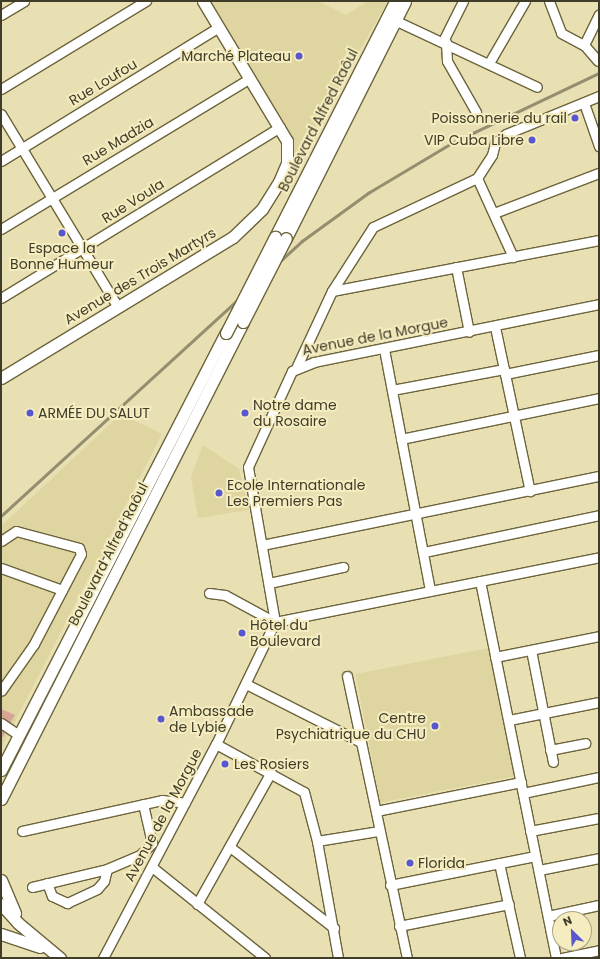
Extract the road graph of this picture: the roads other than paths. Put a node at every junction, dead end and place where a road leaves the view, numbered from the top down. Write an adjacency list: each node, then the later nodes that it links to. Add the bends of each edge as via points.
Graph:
1 (24, 1): 10 (street)
2 (146, 1): 19 (street)
3 (203, 1): 12 (main road, Avenue des Trois Martyrs)
4 (395, 1): 11 (main road)
5 (406, 1): 11 (main road)
6 (463, 1): 13 (street)
7 (525, 1): 16 (street)
8 (549, 1): 14 (street, via 562,32)
9 (599, 14): 14 (street)
10 (1, 15)
11 (392, 19): 13 (street); 78 (main road, Boulevard Alfred Raôul, bridge, via 275,237); 89 (main road, Boulevard Alfred Raôul, bridge, via 286,238)
12 (220, 27): 17 (main road, Avenue des Trois Martyrs); 26 (street, Rue Loufou)
13 (445, 42): 16 (street); 22 (street, via 447,61)
14 (584, 45): 15 (street)
15 (598, 61)
16 (489, 63): 18 (street)
17 (250, 78): 24 (main road, Avenue des Trois Martyrs); 30 (street, Rue Madzia)
18 (537, 87)
19 (1, 89)
20 (599, 96): 21 (street)
21 (584, 103): 25 (street); 29 (street, via 499,139)
22 (476, 112)
23 (1, 114): 26 (street)
24 (280, 127): 34 (street, Rue Voula); 40 (main road, Avenue des Trois Martyrs, via 289,154 279,182 262,209 233,237)
25 (599, 146)
26 (22, 148): 27 (street, Rue Loufou); 30 (street)
27 (1, 161)
28 (599, 173): 31 (street)
29 (477, 178): 31 (street); 37 (street, via 373,227)
30 (51, 198): 32 (street, Rue Madzia); 34 (street)
31 (494, 213): 35 (street)
32 (1, 229)
33 (599, 240): 35 (street)
34 (82, 249): 38 (street, Rue Voula); 40 (street)
35 (513, 257): 36 (street)
36 (456, 267): 37 (street); 42 (street)
37 (332, 291): 45 (street)
38 (1, 298)
39 (599, 304): 41 (street, Avenue de la Morgue)
40 (118, 307): 47 (main road, Avenue des Trois Martyrs)
41 (495, 327): 42 (street, Avenue de la Morgue); 46 (street)
42 (469, 332): 43 (street, Avenue de la Morgue)
43 (384, 349): 45 (street, Avenue de la Morgue); 48 (street)
44 (599, 355): 46 (street)
45 (297, 366): 57 (street, Avenue de la Morgue, via 248,467)
46 (505, 371): 48 (street); 50 (street)
47 (1, 378)
48 (392, 390): 51 (street)
49 (599, 398): 50 (street)
50 (515, 416): 51 (street); 53 (street)
51 (401, 439): 54 (street)
52 (599, 476): 53 (street)
53 (530, 491): 54 (street)
54 (417, 515): 57 (street); 58 (street)
55 (599, 515): 58 (street)
56 (1, 541): 64 (street, via 16,531 79,548 81,554)
57 (262, 545): 63 (street, Avenue de la Morgue)
58 (424, 552): 65 (street)
59 (599, 557): 62 (street)
60 (343, 567): 63 (street)
61 (1, 568): 64 (street)
62 (480, 581): 65 (street); 70 (street)
63 (269, 583): 67 (street, Avenue de la Morgue)
64 (62, 590): 73 (street, via 30,652)
65 (430, 591): 67 (street)
66 (209, 593): 67 (street, via 225,595)
67 (275, 622): 72 (street, Avenue de la Morgue)
68 (599, 636): 69 (street)
69 (531, 650): 70 (street); 75 (street)
70 (495, 657): 76 (street)
71 (348, 676): 79 (street)
72 (246, 684): 79 (street); 81 (street, Avenue de la Morgue)
73 (2, 686)
74 (599, 702): 75 (street)
75 (542, 714): 76 (street); 82 (street)
76 (509, 720): 87 (street)
77 (1, 723): 78 (street)
78 (19, 735): 84 (main road, Boulevard Alfred Raôul)
79 (361, 742): 92 (street)
80 (585, 743): 82 (street)
81 (216, 744): 85 (street); 90 (street, Avenue de la Morgue)
82 (550, 750): 83 (street)
83 (553, 762)
84 (1, 770)
85 (271, 772): 97 (street, via 304,792); 98 (street)
86 (599, 777): 88 (street)
87 (521, 782): 88 (street); 92 (street)
88 (523, 793): 96 (street)
89 (1, 800)
90 (185, 803): 91 (street, via 162,800); 102 (street, Avenue de la Morgue)
91 (143, 804): 94 (street); 103 (street, via 152,843 132,860)
92 (376, 812): 95 (street)
93 (599, 818): 96 (street)
94 (22, 831)
95 (379, 831): 97 (street); 107 (street)
96 (530, 832): 99 (street)
97 (317, 841): 118 (street)
98 (230, 847): 110 (street); 118 (street)
99 (535, 856): 101 (street); 104 (street)
100 (599, 858): 104 (street)
101 (499, 863): 107 (street); 111 (street)
102 (152, 867): 110 (street); 123 (street, Avenue de la Morgue)
103 (107, 869): 106 (street); 106 (street, via 104,881 97,889 67,903 52,896)
104 (539, 870): 114 (street)
105 (1, 880): 117 (main road)
106 (47, 883): 108 (street)
107 (390, 885): 116 (street)
108 (32, 887)
109 (1, 904): 115 (main road)
110 (198, 904): 124 (street)
111 (509, 904): 116 (street); 127 (street)
112 (599, 905): 114 (street)
113 (1, 910): 115 (main road)
114 (548, 916): 128 (street)
115 (11, 917): 117 (main road)
116 (399, 926): 126 (street)
117 (23, 928): 121 (main road)
118 (334, 928): 125 (street)
119 (1, 934): 121 (main road)
120 (599, 950): 129 (street)
121 (51, 951): 122 (main road)
122 (60, 958)
123 (103, 958)
124 (265, 958)
125 (338, 958)
126 (407, 958)
127 (520, 958)
128 (556, 958)
129 (562, 958)

